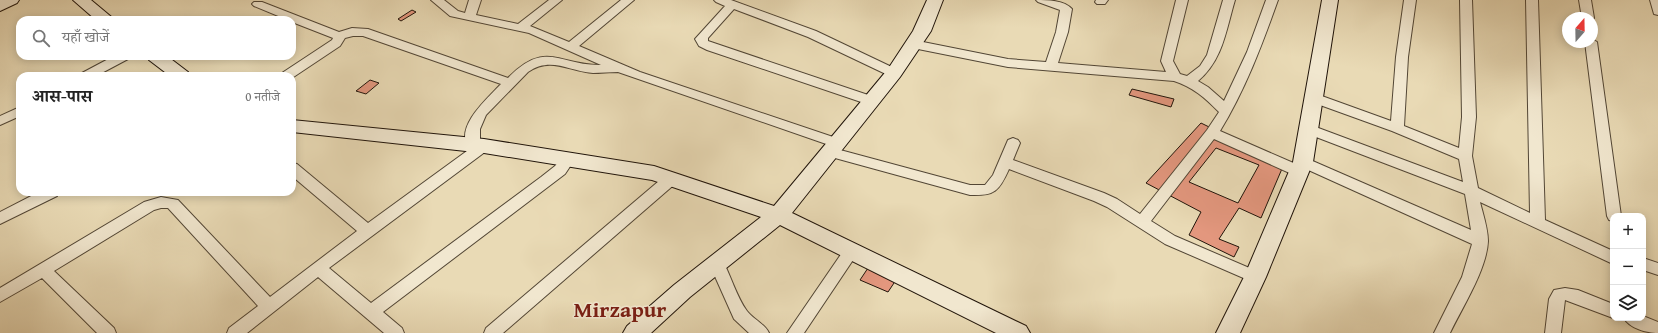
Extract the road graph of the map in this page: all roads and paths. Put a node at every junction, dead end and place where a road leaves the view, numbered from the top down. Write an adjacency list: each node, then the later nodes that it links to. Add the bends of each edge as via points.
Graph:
1 (11, 0): 21 (street)
2 (81, 0): 24 (street)
3 (438, 0): 26 (street, via 454,14)
4 (475, 0): 26 (street)
5 (556, 0): 28 (street)
6 (628, 0): 31 (street)
7 (720, 0): 20 (street)
8 (935, 0): 30 (street, via 922,31)
9 (1042, 0): 35 (street, via 1066,9)
10 (1182, 0): 41 (street, via 1167,60)
11 (1229, 0): 42 (street, via 1213,55 1204,69)
12 (1272, 0): 46 (street, via 1253,52)
13 (1330, 0): 44 (street)
14 (1410, 0): 50 (street, via 1402,57)
15 (1532, 0): 68 (street)
16 (1585, 0): 22 (street)
17 (1656, 0): 23 (street)
18 (1464, 1): 56 (street, via 1469,117)
19 (258, 4): 25 (street)
20 (732, 5): 40 (street, via 812,34); 45 (street, via 704,35 701,39 703,43)
21 (0, 6)
22 (1587, 12)
23 (1658, 12)
24 (102, 16)
25 (288, 16)
26 (469, 17): 28 (street)
27 (296, 19): 29 (street)
28 (521, 27): 31 (street)
29 (338, 36): 39 (street, via 336,43); 43 (street, via 357,31 364,32)
30 (913, 44): 35 (street, via 1008,63); 40 (street)
31 (571, 46): 36 (street)
32 (1592, 48): 64 (street)
33 (116, 60): 37 (street)
34 (160, 60): 38 (street)
35 (1051, 67): 41 (street)
36 (618, 68): 43 (street, via 592,69 541,60 524,68); 55 (street)
37 (94, 72)
38 (177, 72)
39 (292, 72)
40 (894, 73): 45 (street)
41 (1175, 77): 42 (street)
42 (1189, 81): 46 (street, via 1200,86)
43 (510, 84): 54 (street, via 476,120 474,129)
44 (1314, 98): 50 (street); 51 (street)
45 (872, 101): 55 (street)
46 (1226, 111): 52 (street)
47 (16, 113): 48 (street)
48 (0, 121)
49 (296, 126): 54 (street)
50 (1397, 128): 56 (street)
51 (1308, 129): 59 (street); 62 (street)
52 (1212, 133): 59 (street); 67 (street)
53 (1013, 143): 58 (street)
54 (478, 145): 57 (street); 69 (street)
55 (833, 148): 58 (street, via 970,190 991,188); 65 (street)
56 (1465, 156): 62 (street)
57 (568, 159): 61 (street, via 654,173); 82 (street, via 560,170 546,181)
58 (1005, 162): 67 (street, via 1093,194)
59 (1301, 167): 70 (street); 78 (street)
60 (296, 171): 69 (street)
61 (671, 179): 65 (street); 88 (street)
62 (1472, 191): 68 (street); 70 (street)
63 (44, 196): 66 (street)
64 (1614, 213)
65 (778, 215): 71 (street); 73 (street)
66 (0, 218)
67 (1142, 222): 78 (street, via 1170,240)
68 (1538, 222): 72 (street)
69 (368, 232): 75 (street)
70 (1480, 241): 94 (street, via 1472,270)
71 (852, 251): 91 (street); 92 (street)
72 (1610, 257)
73 (717, 263): 89 (street); 90 (street, via 740,314)
74 (1646, 265): 76 (street)
75 (318, 268): 80 (street); 82 (street)
76 (1658, 269)
77 (43, 270): 79 (street); 80 (street, via 149,206 167,202 173,204); 85 (street)
78 (1255, 277): 93 (street)
79 (0, 296)
80 (269, 307): 86 (street)
81 (1610, 309): 95 (street, via 1572,295 1560,295 1557,299)
82 (371, 312): 87 (street)
83 (1638, 321): 84 (street)
84 (1658, 330)
85 (108, 333)
86 (235, 333)
87 (396, 333)
88 (492, 333)
89 (636, 333)
90 (762, 333)
91 (795, 333)
92 (1018, 333)
93 (1228, 333)
94 (1442, 333)
95 (1553, 333)

